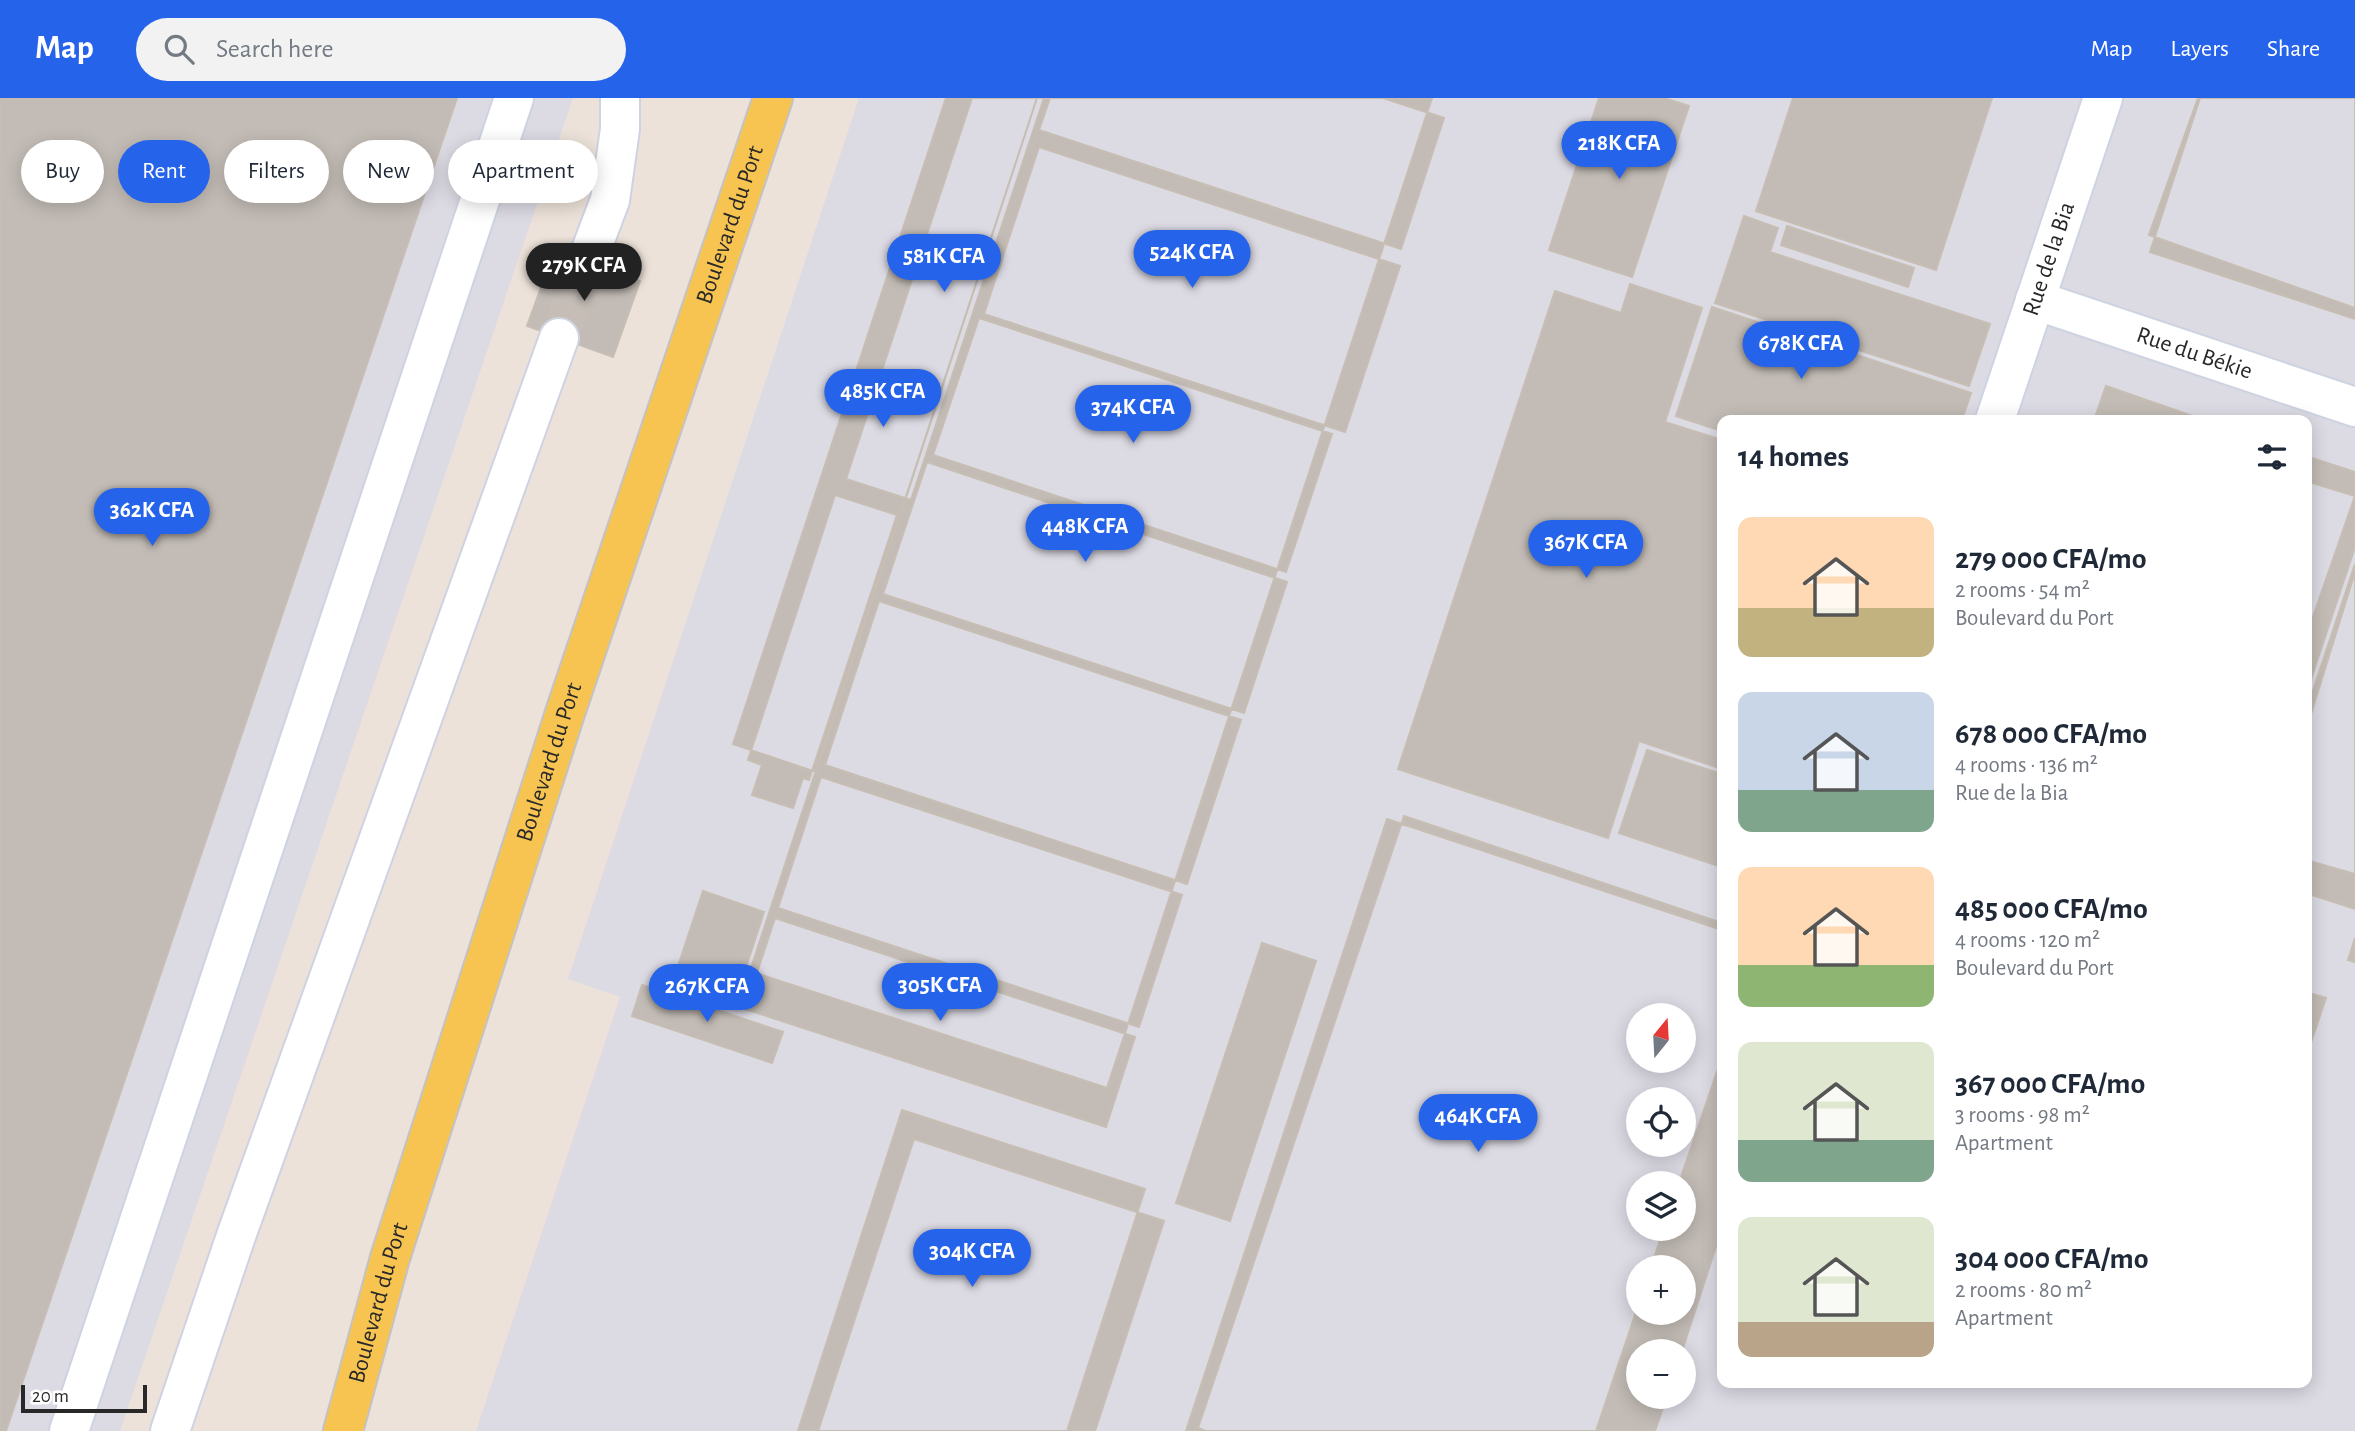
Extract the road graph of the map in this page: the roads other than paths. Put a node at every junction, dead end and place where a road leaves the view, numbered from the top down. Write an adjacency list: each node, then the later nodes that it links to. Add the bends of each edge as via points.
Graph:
1 (514, 98): 10 (street)
2 (620, 98): 5 (street, via 610,200)
3 (774, 98): 12 (main road, Boulevard du Port, via 565,713 390,1258)
4 (2103, 98): 6 (street, Rue de la Bia)
5 (587, 261)
6 (2035, 300): 8 (street, Rue du Békie); 9 (street, Rue de la Bia)
7 (559, 338): 11 (street)
8 (2355, 407)
9 (1997, 415)
10 (69, 1431)
11 (170, 1431)
12 (343, 1431)

